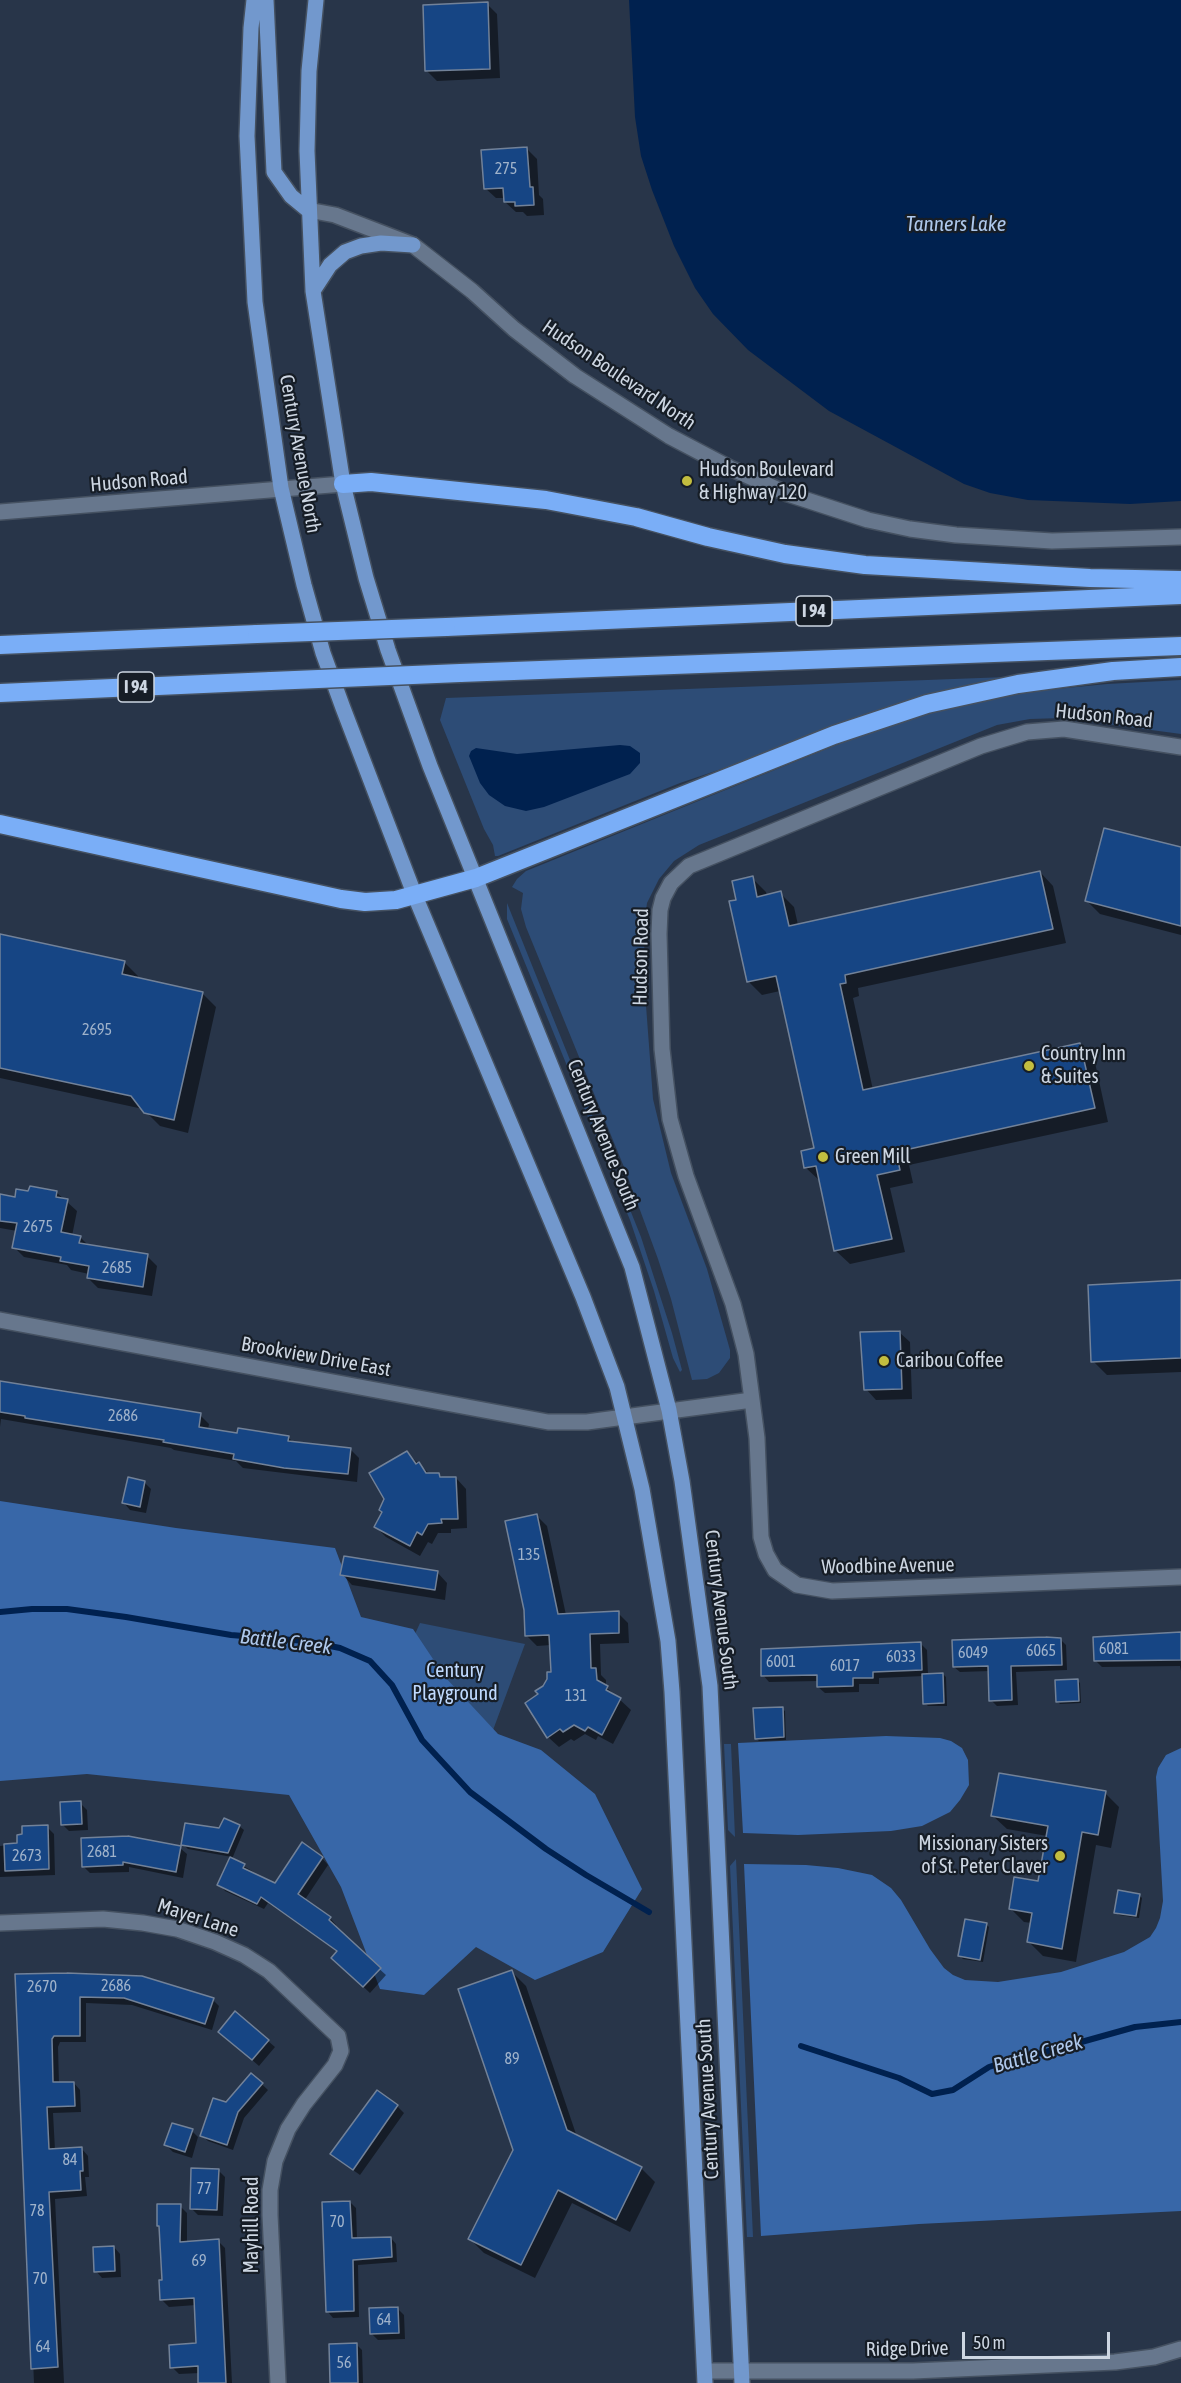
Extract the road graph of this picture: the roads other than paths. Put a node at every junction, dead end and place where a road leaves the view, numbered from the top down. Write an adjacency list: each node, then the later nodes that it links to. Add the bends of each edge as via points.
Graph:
1 (254, 0): 8 (main road, Century Avenue North, via 247,144 255,302)
2 (266, 0): 4 (main road, via 274,172 291,196)
3 (316, 0): 4 (main road, Century Avenue North, via 309,71)
4 (308, 210): 5 (street, Hudson Boulevard North, via 336,215); 6 (main road, Century Avenue North)
5 (413, 245): 6 (main road, via 381,243 345,252 330,265); 10 (street, Hudson Boulevard North, via 575,376 669,436 788,494 868,520 956,535 1052,541)
6 (313, 291): 7 (main road, Century Avenue North)
7 (343, 484): 8 (street, Hudson Road); 11 (highway, via 371,482 546,500 636,517 785,554 865,566); 19 (main road, Century Avenue North, via 388,651)
8 (281, 488): 9 (street, Hudson Road); 20 (main road, Century Avenue North, via 323,653)
9 (0, 512)
10 (1181, 537)
11 (1181, 580)
12 (1181, 595): 13 (highway, I 94, bridge)
13 (0, 645)
14 (1181, 646): 16 (highway, I 94, bridge)
15 (1181, 667): 19 (highway, via 1113,671 1018,684 927,704 834,735)
16 (0, 693)
17 (1181, 747): 22 (street, Hudson Road, via 1064,729 1028,732 981,746 705,858 682,871 671,883 662,903 659,926 662,1037 670,1119 686,1176 733,1304 746,1354)
18 (0, 824): 20 (highway, via 341,899 375,902)
19 (476, 878): 20 (highway); 23 (main road, Century Avenue South, via 632,1267)
20 (416, 896): 24 (main road, Century Avenue South, via 589,1313)
21 (0, 1320): 24 (street, Brookview Drive East, via 548,1422 577,1423)
22 (752, 1400): 23 (street); 25 (street, Woodbine Avenue, via 762,1543 775,1570 797,1585 832,1591)
23 (669, 1410): 24 (street); 30 (main road, Century Avenue South, via 693,1549 710,1686)
24 (626, 1416): 29 (main road, Century Avenue South, via 668,1641)
25 (1181, 1577)
26 (0, 1923): 27 (street, Mayer Lane, via 103,1919 177,1929 215,1942 260,1966 291,1990 338,2036)
27 (341, 2051): 32 (street, Mayhill Road, via 288,2129 275,2161 270,2216)
28 (1181, 2349): 31 (street, Ridge Drive, via 1115,2362)
29 (705, 2377): 30 (street, Ridge Drive)
30 (742, 2377): 31 (street, Ridge Drive)
31 (914, 2377)
32 (278, 2383)

